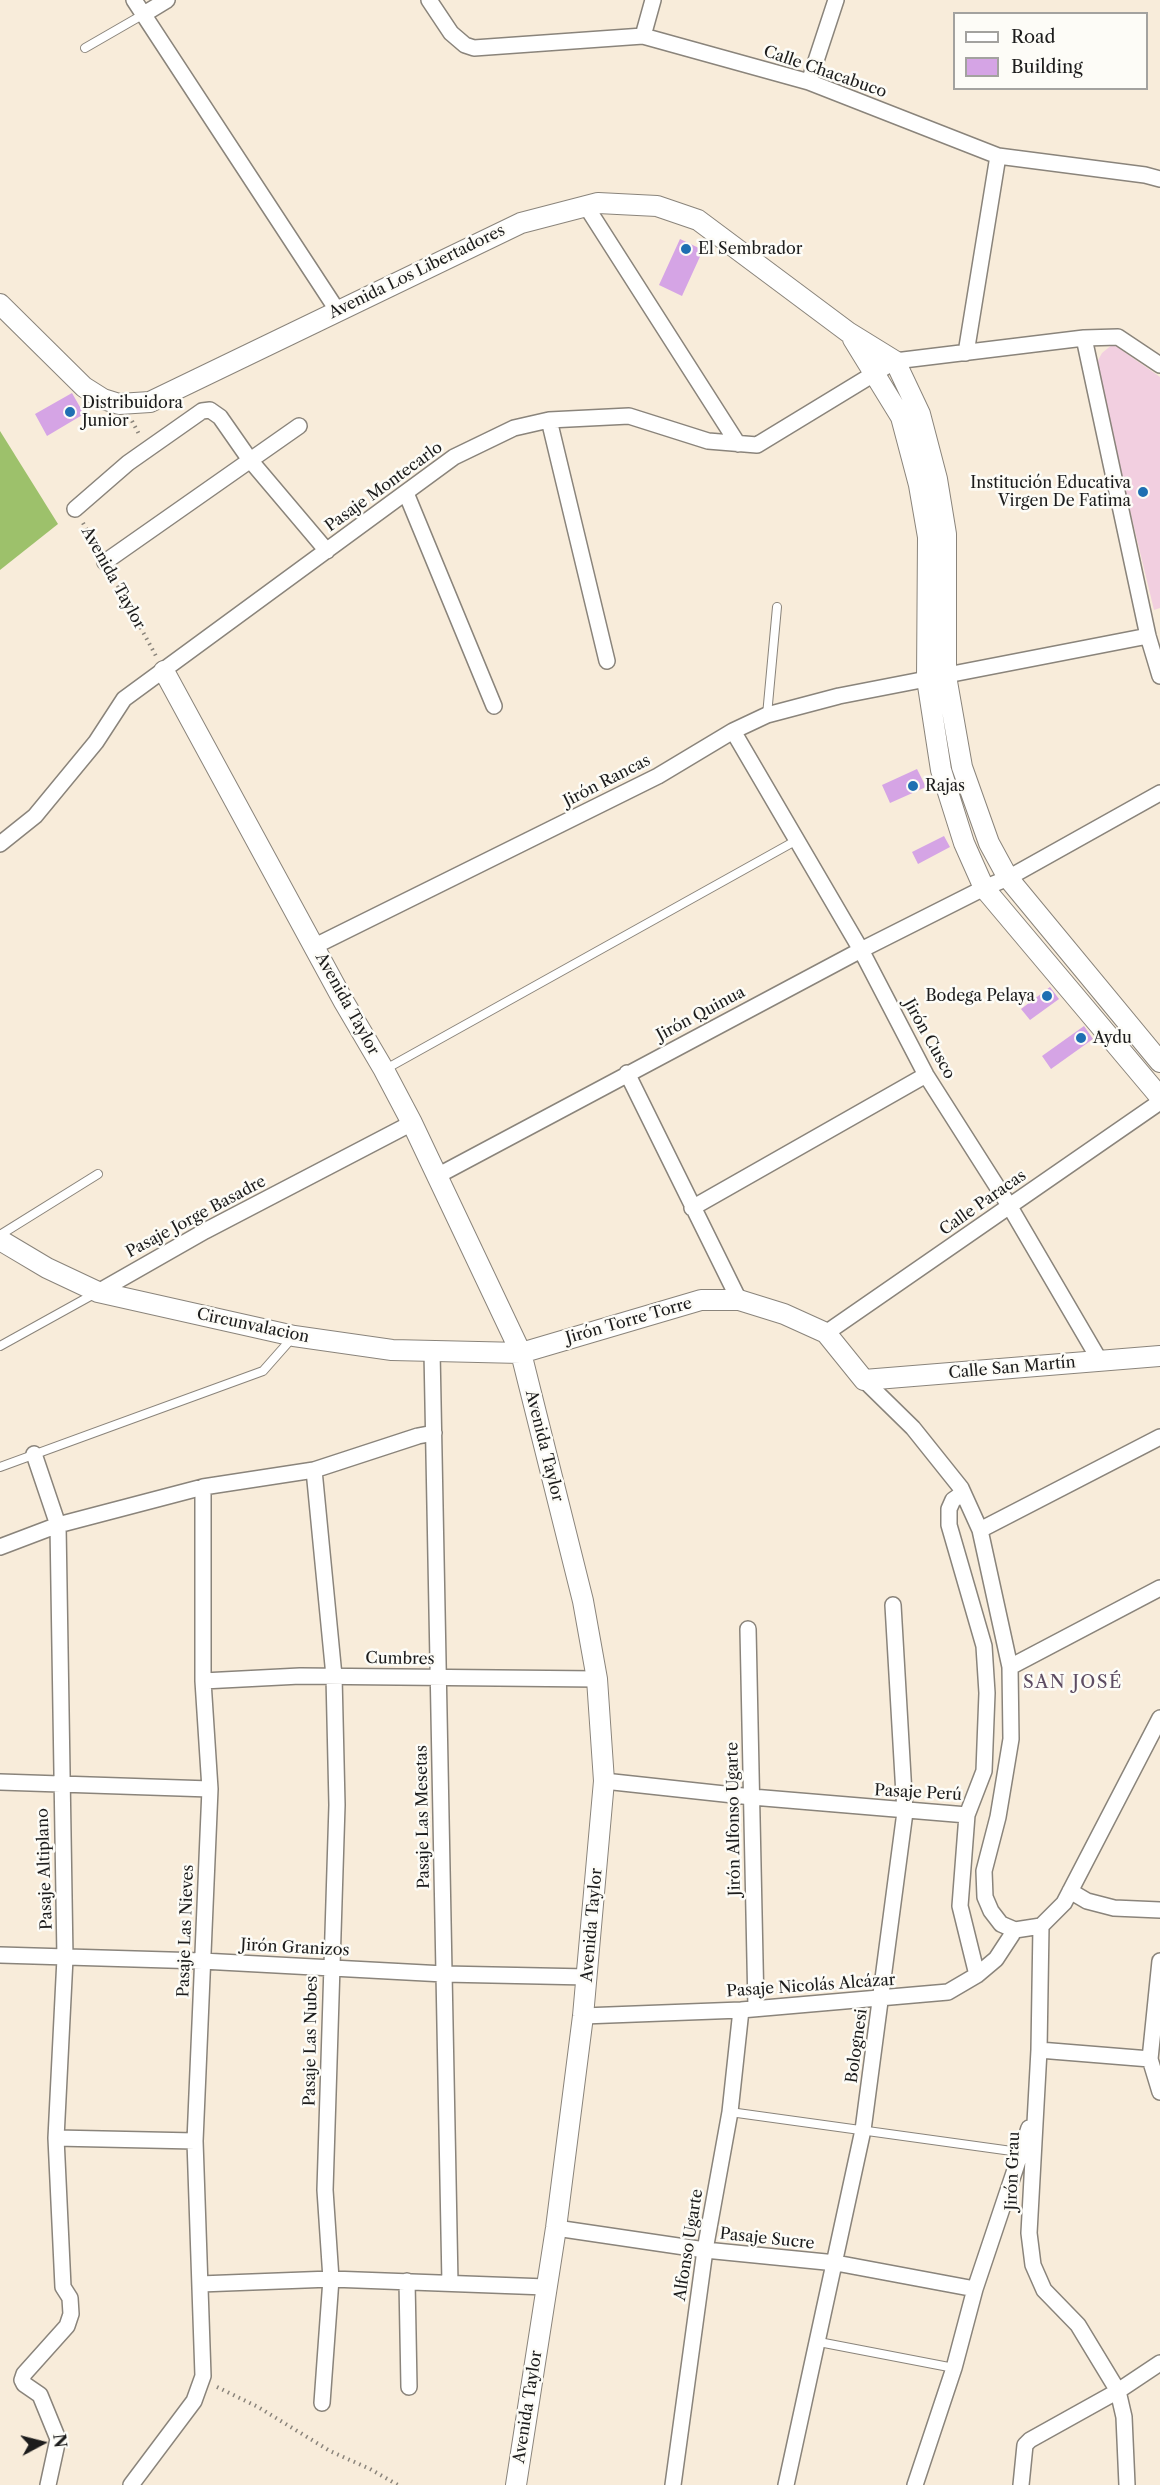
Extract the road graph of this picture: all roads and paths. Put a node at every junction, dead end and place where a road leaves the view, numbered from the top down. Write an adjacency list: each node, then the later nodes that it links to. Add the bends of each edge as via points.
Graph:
1 (134, 0): 6 (street)
2 (167, 0): 6 (street)
3 (429, 0): 7 (street, Calle Chacabuco, via 451,33 474,48)
4 (653, 0): 7 (street)
5 (836, 0): 9 (street)
6 (144, 14): 8 (lane); 14 (street)
7 (643, 36): 9 (street, Calle Chacabuco)
8 (85, 48)
9 (808, 82): 10 (street, Calle Chacabuco)
10 (998, 156): 11 (street, Calle Chacabuco); 17 (street)
11 (1160, 179)
12 (586, 206): 14 (street, Avenida Los Libertadores, via 521,223); 15 (street, Avenida Los Libertadores, via 657,206 698,220); 24 (street)
13 (0, 304): 21 (street, Avenida Los Libertadores, via 84,387)
14 (337, 310): 21 (street, Avenida Los Libertadores, via 150,402)
15 (848, 332): 18 (street, Avenida Los Libertadores); 20 (street, Avenida Los Libertadores)
16 (1084, 338): 17 (street); 19 (street, via 1118,337); 32 (street)
17 (966, 353): 18 (street)
18 (895, 361): 20 (street, Pasaje Montecarlo); 35 (street, via 920,414 946,534)
19 (1160, 365)
20 (875, 373): 24 (street, Pasaje Montecarlo, via 758,445); 37 (street, Avenida Los Libertadores, via 902,417 928,537)
21 (119, 404): 26 (path, via 140,436)
22 (549, 420): 24 (street, Pasaje Montecarlo, via 629,416 708,441); 27 (street, Pasaje Montecarlo, via 514,428 454,457); 33 (street)
23 (299, 426): 25 (street)
24 (738, 444)
25 (250, 460): 26 (street, via 220,417 210,410 202,411); 29 (street); 30 (street)
26 (128, 463): 28 (street)
27 (406, 493): 29 (street, Pasaje Montecarlo); 38 (street)
28 (75, 509): 30 (path, Avenida Taylor)
29 (327, 551): 34 (street, Pasaje Montecarlo)
30 (105, 562): 34 (path, Avenida Taylor)
31 (777, 607): 39 (lane)
32 (1148, 636): 35 (street, Jirón Rancas); 36 (street)
33 (607, 661)
34 (164, 671): 43 (street, Pasaje Montecarlo, via 124,699 96,742 35,816); 46 (street, Avenida Taylor)
35 (946, 676): 37 (street, Jirón Rancas); 44 (street, via 962,767 989,843)
36 (1160, 676)
37 (927, 679): 39 (street, Jirón Rancas); 45 (street, Avenida Los Libertadores, via 941,770 964,843)
38 (494, 706)
39 (767, 715): 40 (street, Jirón Rancas)
40 (734, 731): 42 (street, Jirón Cusco); 46 (street, Jirón Rancas, via 658,776)
41 (1160, 793): 44 (street)
42 (797, 840): 47 (street, Jirón Cusco); 49 (lane)
43 (0, 844)
44 (1008, 878): 45 (street, Jirón Quinua); 48 (street)
45 (984, 888): 47 (street, Jirón Quinua); 52 (street, Avenida Los Libertadores)
46 (315, 946): 49 (street, Avenida Taylor)
47 (861, 950): 50 (street, Jirón Quinua); 51 (street, Jirón Cusco)
48 (1160, 1062)
49 (384, 1070): 54 (street, Avenida Taylor)
50 (627, 1073): 56 (street, Jirón Quinua); 58 (street)
51 (926, 1075): 57 (street, Jirón Cusco); 58 (street)
52 (1160, 1097)
53 (1160, 1102): 57 (street, Calle Paracas)
54 (412, 1123): 56 (street, Avenida Taylor); 61 (street, Pasaje Jorge Basadre)
55 (98, 1174): 59 (lane)
56 (437, 1176): 67 (street, Avenida Taylor)
57 (1010, 1207): 63 (street, Calle Paracas); 69 (street, Jirón Cusco)
58 (693, 1208): 62 (street)
59 (0, 1235)
60 (0, 1240): 61 (street, Circunvalacion, via 46,1268)
61 (98, 1292): 64 (street, Circunvalacion); 65 (lane, Pasaje Jorge Basadre)
62 (739, 1300): 63 (street); 67 (street, Jirón Torre Torre, via 701,1300)
63 (826, 1333): 70 (street)
64 (294, 1336): 66 (street, Circunvalacion, via 392,1350); 73 (lane, via 263,1371)
65 (0, 1346)
66 (432, 1350): 67 (street, Circunvalacion); 71 (street, Pasaje Las Mesetas)
67 (521, 1353): 87 (street, Avenida Taylor, via 583,1601)
68 (1160, 1356): 69 (street, Calle San Martín)
69 (1100, 1361): 70 (street, Calle San Martín)
70 (864, 1380): 77 (street, via 913,1428)
71 (434, 1433): 75 (street); 86 (street, Pasaje Las Mesetas)
72 (1160, 1437): 79 (street)
73 (34, 1454): 74 (lane); 78 (street, Pasaje Altiplano)
74 (0, 1467)
75 (314, 1470): 76 (street); 85 (street, Pasaje Las Nubes)
76 (203, 1487): 78 (street); 88 (street, Pasaje Las Nieves)
77 (963, 1492): 79 (street); 96 (street, Pasaje Perú, via 949,1509 949,1525 984,1646 987,1693 984,1771)
78 (57, 1525): 80 (street); 92 (street, Pasaje Altiplano)
79 (980, 1530): 84 (street)
80 (0, 1546)
81 (1160, 1588): 84 (street)
82 (893, 1605): 95 (street, Bolognesi)
83 (748, 1629): 94 (street, Jirón Alfonso Ugarte)
84 (1010, 1667): 100 (street, via 1011,1739 984,1871 985,1897 991,1911 1001,1924)
85 (334, 1676): 86 (street, Cumbres); 88 (street, Cumbres); 105 (street, Pasaje Las Nubes, via 337,1805)
86 (439, 1677): 87 (street, Cumbres); 106 (street, Pasaje Las Mesetas)
87 (597, 1679): 90 (street, Avenida Taylor)
88 (204, 1681): 93 (street, Pasaje Las Nieves)
89 (1160, 1718): 97 (street)
90 (604, 1781): 94 (street, Pasaje Perú); 108 (street, Avenida Taylor)
91 (0, 1782): 92 (street)
92 (60, 1784): 93 (street); 102 (street, Pasaje Altiplano)
93 (210, 1789): 103 (street, Pasaje Las Nieves)
94 (752, 1797): 95 (street, Pasaje Perú); 110 (street, Jirón Alfonso Ugarte)
95 (905, 1812): 96 (street, Pasaje Perú); 109 (street, Bolognesi)
96 (967, 1815): 107 (street, via 960,1905)
97 (1070, 1891): 98 (street, via 1087,1901 1114,1908); 99 (street, via 1064,1903)
98 (1160, 1910)
99 (1041, 1926): 100 (street); 112 (street, Jirón Grau)
100 (1016, 1930): 107 (street, Pasaje Nicolás Alcázar, via 996,1959)
101 (0, 1955): 102 (street, Jirón Granizos)
102 (65, 1958): 103 (street, Jirón Granizos); 118 (street, Pasaje Altiplano)
103 (202, 1961): 105 (street, Jirón Granizos); 119 (street, Pasaje Las Nieves)
104 (1160, 1961): 113 (street)
105 (331, 1968): 106 (street, Jirón Granizos); 124 (street, Pasaje Las Nubes, via 325,2190)
106 (444, 1974): 108 (street, Jirón Granizos); 126 (street, Pasaje Las Mesetas)
107 (977, 1975): 109 (street, Pasaje Nicolás Alcázar, via 948,1992)
108 (588, 1977): 111 (street, Avenida Taylor)
109 (882, 1999): 110 (street, Pasaje Nicolás Alcázar); 117 (street, Bolognesi)
110 (749, 2009): 111 (street, Pasaje Nicolás Alcázar); 115 (street, Alfonso Ugarte)
111 (583, 2016): 121 (street, Avenida Taylor)
112 (1038, 2050): 113 (street); 116 (street, Jirón Grau)
113 (1150, 2059): 114 (street)
114 (1160, 2092)
115 (730, 2112): 117 (lane); 122 (street, Alfonso Ugarte)
116 (1034, 2117): 120 (street); 135 (street, Jirón Grau, via 1029,2233 1033,2265 1044,2290 1078,2325)
117 (863, 2130): 120 (lane); 123 (street, Bolognesi)
118 (56, 2138): 119 (street); 137 (street, Pasaje Altiplano, via 63,2287 70,2298 71,2314 67,2326 22,2380 39,2395 58,2439)
119 (195, 2141): 127 (street, Pasaje Las Nieves)
120 (1019, 2152): 129 (street)
121 (556, 2228): 122 (street, Pasaje Sucre); 128 (street, Avenida Taylor)
122 (705, 2250): 123 (street, Pasaje Sucre); 141 (street, Alfonso Ugarte)
123 (836, 2264): 129 (street, Pasaje Sucre); 130 (street, Bolognesi)
124 (331, 2279): 125 (street); 127 (street); 136 (street, Pasaje Las Nubes)
125 (407, 2281): 126 (street); 134 (street)
126 (450, 2283): 128 (street)
127 (200, 2284): 133 (street, Pasaje Las Nieves)
128 (546, 2287): 140 (street, Avenida Taylor)
129 (975, 2289): 132 (street)
130 (819, 2342): 132 (lane); 142 (street, Bolognesi)
131 (1160, 2363): 135 (street)
132 (954, 2368): 143 (street)
133 (202, 2376): 138 (street, via 194,2401); 139 (path, via 330,2451)
134 (409, 2387)
135 (1118, 2391): 144 (street, via 1030,2440 1025,2445); 145 (street, Jirón Grau, via 1124,2417)
136 (322, 2403)
137 (48, 2485)
138 (131, 2485)
139 (398, 2485)
140 (516, 2485)
141 (675, 2485)
142 (786, 2485)
143 (915, 2485)
144 (1021, 2485)
145 (1127, 2485)

